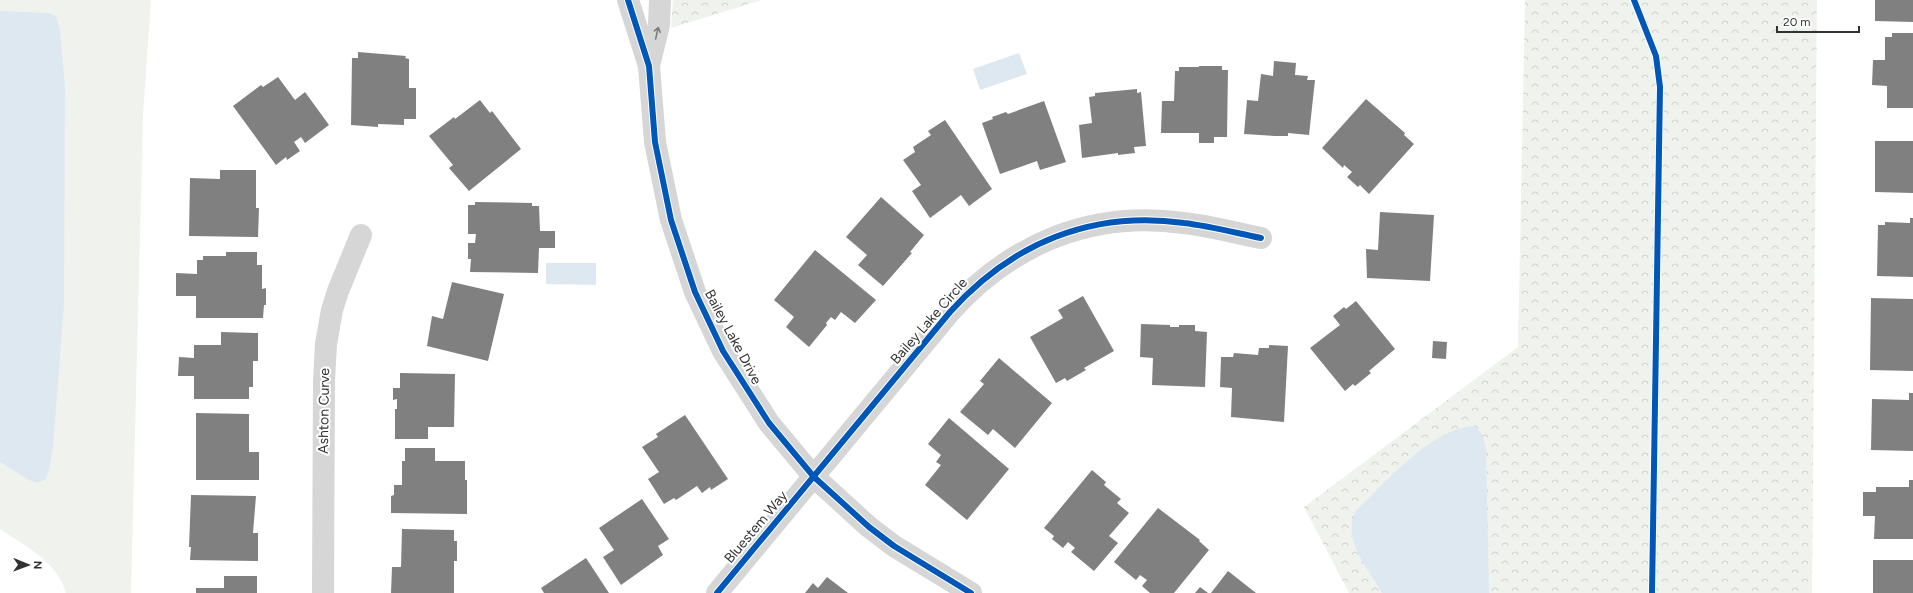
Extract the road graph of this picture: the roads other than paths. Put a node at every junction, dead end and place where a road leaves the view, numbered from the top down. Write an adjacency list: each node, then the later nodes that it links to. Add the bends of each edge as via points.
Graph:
1 (628, 0): 3 (street, Bailey Lake Drive)
2 (660, 0): 3 (street, Bailey Lake Drive, one-way to 2, via 659,25)
3 (649, 66): 6 (street, Bailey Lake Drive, via 655,142 665,198 675,236 695,292 723,351 749,394 769,423)
4 (361, 235): 7 (street, Ashton Curve, via 338,291 326,344)
5 (1261, 238): 6 (street, Bailey Lake Circle, via 1184,223 1122,221 1068,232 1026,250 988,275 960,300)
6 (814, 477): 8 (street, Bluestem Way); 9 (street, Bailey Lake Drive, via 894,546)
7 (323, 593)
8 (717, 593)
9 (970, 593)

